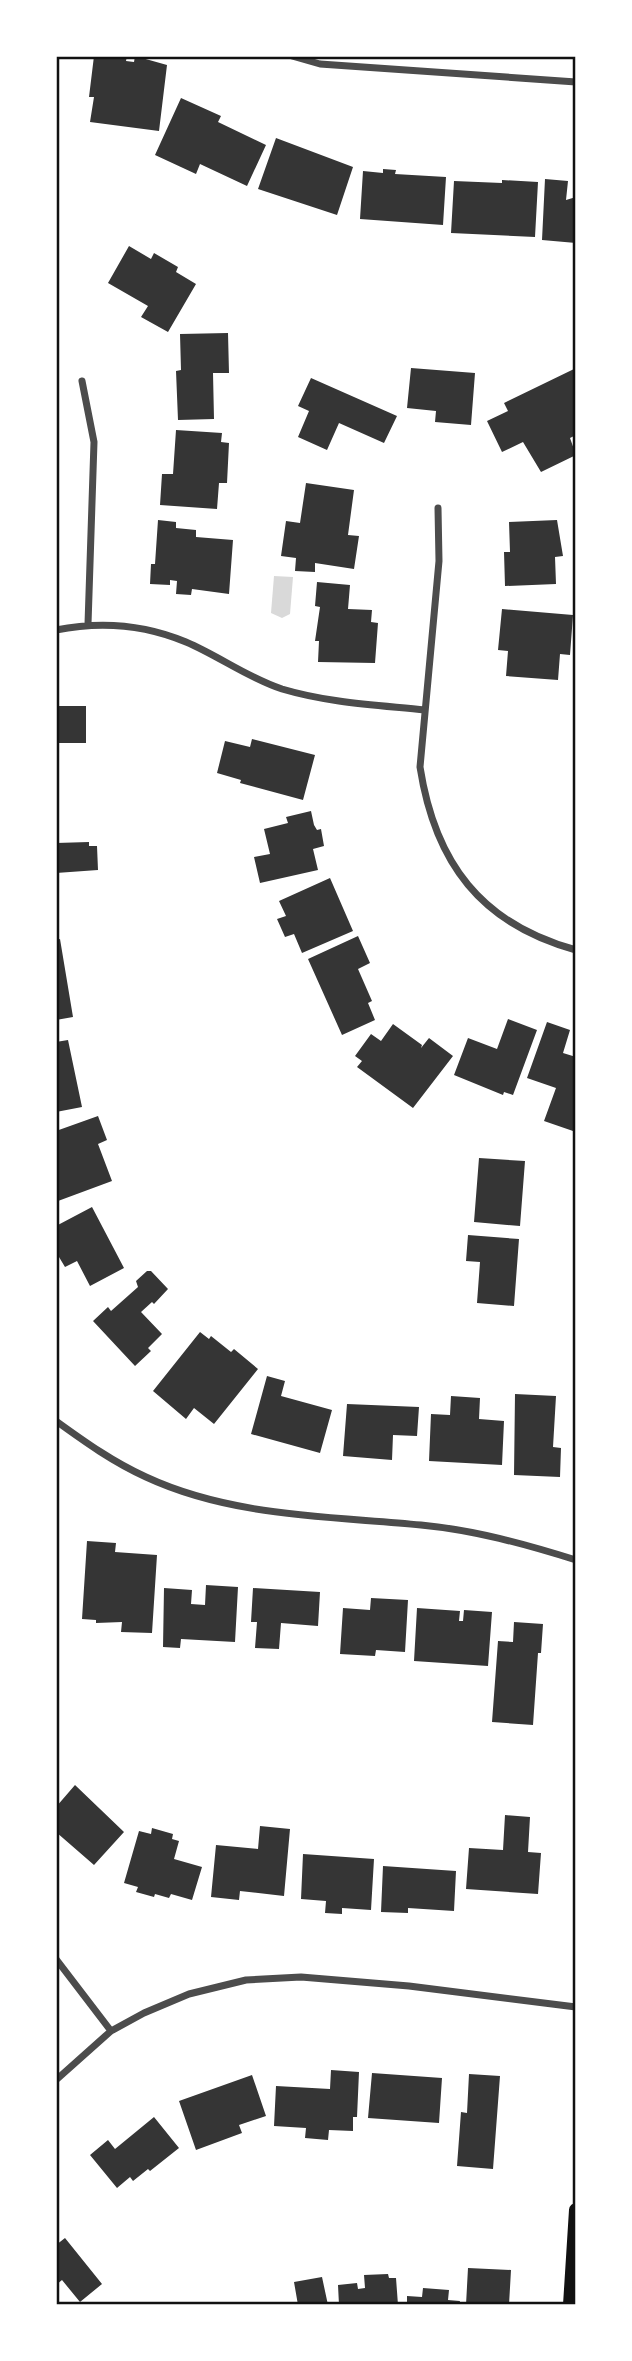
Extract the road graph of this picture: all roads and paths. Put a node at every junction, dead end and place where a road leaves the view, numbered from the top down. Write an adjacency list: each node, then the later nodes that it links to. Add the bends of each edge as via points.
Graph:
1 (292, 56): 2 (street, via 331,65)
2 (576, 82)
3 (82, 382): 5 (street, via 94,442)
4 (438, 508): 7 (street, via 439,561)
5 (88, 624): 6 (street); 7 (street, via 143,627 280,688 329,701)
6 (56, 630)
7 (425, 710): 8 (street, via 420,767 425,798 449,857 469,888 492,911 523,932)
8 (576, 950)
9 (56, 1421): 10 (street, via 147,1478 242,1507 424,1525 515,1541)
10 (576, 1560)
11 (56, 1959): 13 (street)
12 (576, 2007): 13 (street, via 409,1986 287,1978 246,1980 189,1994)
13 (111, 2031): 14 (street)
14 (56, 2080)
15 (576, 2210): 16 (main road)
16 (570, 2305)

